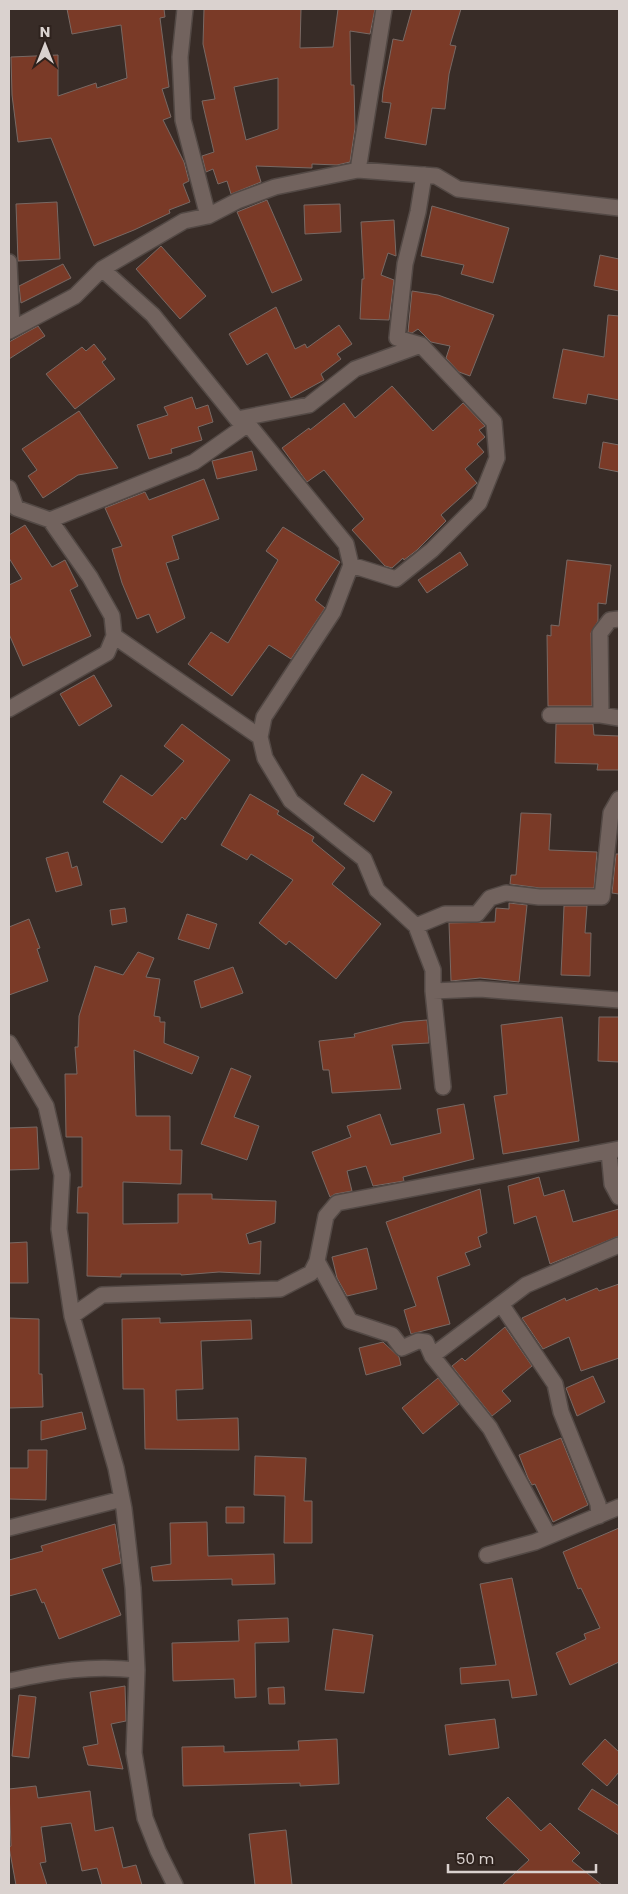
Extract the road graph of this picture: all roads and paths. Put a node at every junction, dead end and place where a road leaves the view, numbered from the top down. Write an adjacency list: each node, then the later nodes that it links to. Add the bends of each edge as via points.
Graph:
1 (185, 9): 6 (street, via 180,57 183,120)
2 (384, 9): 3 (street)
3 (358, 170): 4 (street); 6 (street, via 275,187)
4 (424, 175): 5 (street, via 436,176 458,190); 10 (street, via 405,264 398,338)
5 (619, 208)
6 (208, 216): 8 (street, via 184,220)
7 (9, 262): 9 (street)
8 (102, 269): 9 (street, via 75,296); 11 (street, via 153,315)
9 (10, 330)
10 (421, 345): 11 (street, via 355,369 309,405); 14 (street, via 494,422 497,458 480,503 432,550 396,579)
11 (243, 421): 13 (street, via 194,462); 14 (street, via 346,544)
12 (9, 488): 13 (street, via 16,508)
13 (50, 520): 16 (street, via 90,577 112,616)
14 (351, 564): 21 (street, via 333,612 264,717)
15 (619, 619): 19 (street, via 610,620 600,633)
16 (114, 636): 17 (street, via 107,653); 21 (street)
17 (9, 709)
18 (550, 715): 19 (street)
19 (601, 715): 20 (street)
20 (619, 718)
21 (260, 737): 23 (street, via 265,758 291,801 364,859 376,890)
22 (619, 799): 23 (street, via 610,813 602,897 506,894 490,898 477,914 445,914)
23 (416, 926): 24 (street, via 433,970)
24 (433, 991): 25 (street, via 480,989); 27 (street)
25 (619, 1000)
26 (9, 1043): 33 (street, via 46,1106 55,1141 62,1175 59,1229)
27 (443, 1087)
28 (614, 1151): 29 (street, via 612,1184); 31 (street, via 337,1203 326,1216)
29 (619, 1197)
30 (619, 1245): 32 (street, via 526,1285)
31 (317, 1261): 33 (street, via 312,1273 280,1288 102,1295); 34 (street, via 350,1321 392,1335 402,1348 418,1341 426,1342)
32 (501, 1304): 34 (street); 37 (street, via 555,1384 560,1412 598,1504)
33 (72, 1316): 35 (street)
34 (432, 1356): 39 (street, via 490,1428)
35 (122, 1499): 38 (street); 41 (street, via 133,1588)
36 (619, 1507): 37 (street)
37 (599, 1516): 39 (street)
38 (9, 1528)
39 (549, 1536): 40 (street)
40 (487, 1555)
41 (137, 1670): 42 (street, via 104,1667 65,1670); 43 (street, via 134,1753 144,1818)
42 (9, 1681)
43 (175, 1885)

